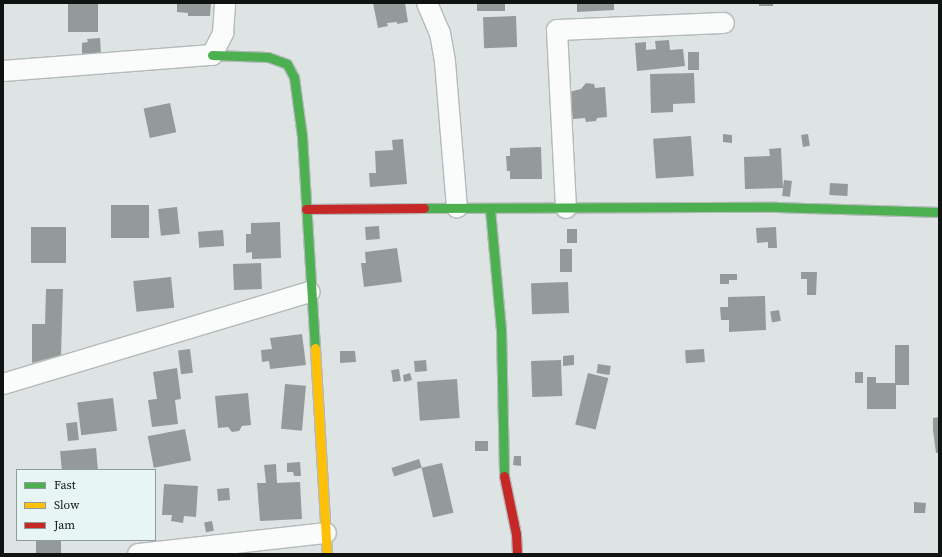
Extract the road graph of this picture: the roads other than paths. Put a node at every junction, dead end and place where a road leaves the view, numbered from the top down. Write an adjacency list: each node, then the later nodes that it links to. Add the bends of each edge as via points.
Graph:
1 (225, 3): 4 (street, via 223,33)
2 (427, 3): 6 (street, via 440,33 445,62)
3 (724, 23): 7 (street, via 556,30)
4 (212, 55): 5 (street); 8 (street, via 268,57 287,64 294,77 298,100)
5 (3, 71)
6 (457, 208): 8 (street); 9 (street)
7 (566, 208): 9 (street); 10 (street, via 776,207)
8 (306, 209): 11 (street)
9 (490, 209): 16 (street, via 501,329 504,480 516,534)
10 (939, 212)
11 (310, 292): 12 (street); 13 (street)
12 (3, 384)
13 (326, 533): 14 (street); 15 (street)
14 (138, 554)
15 (327, 554)
16 (517, 554)

